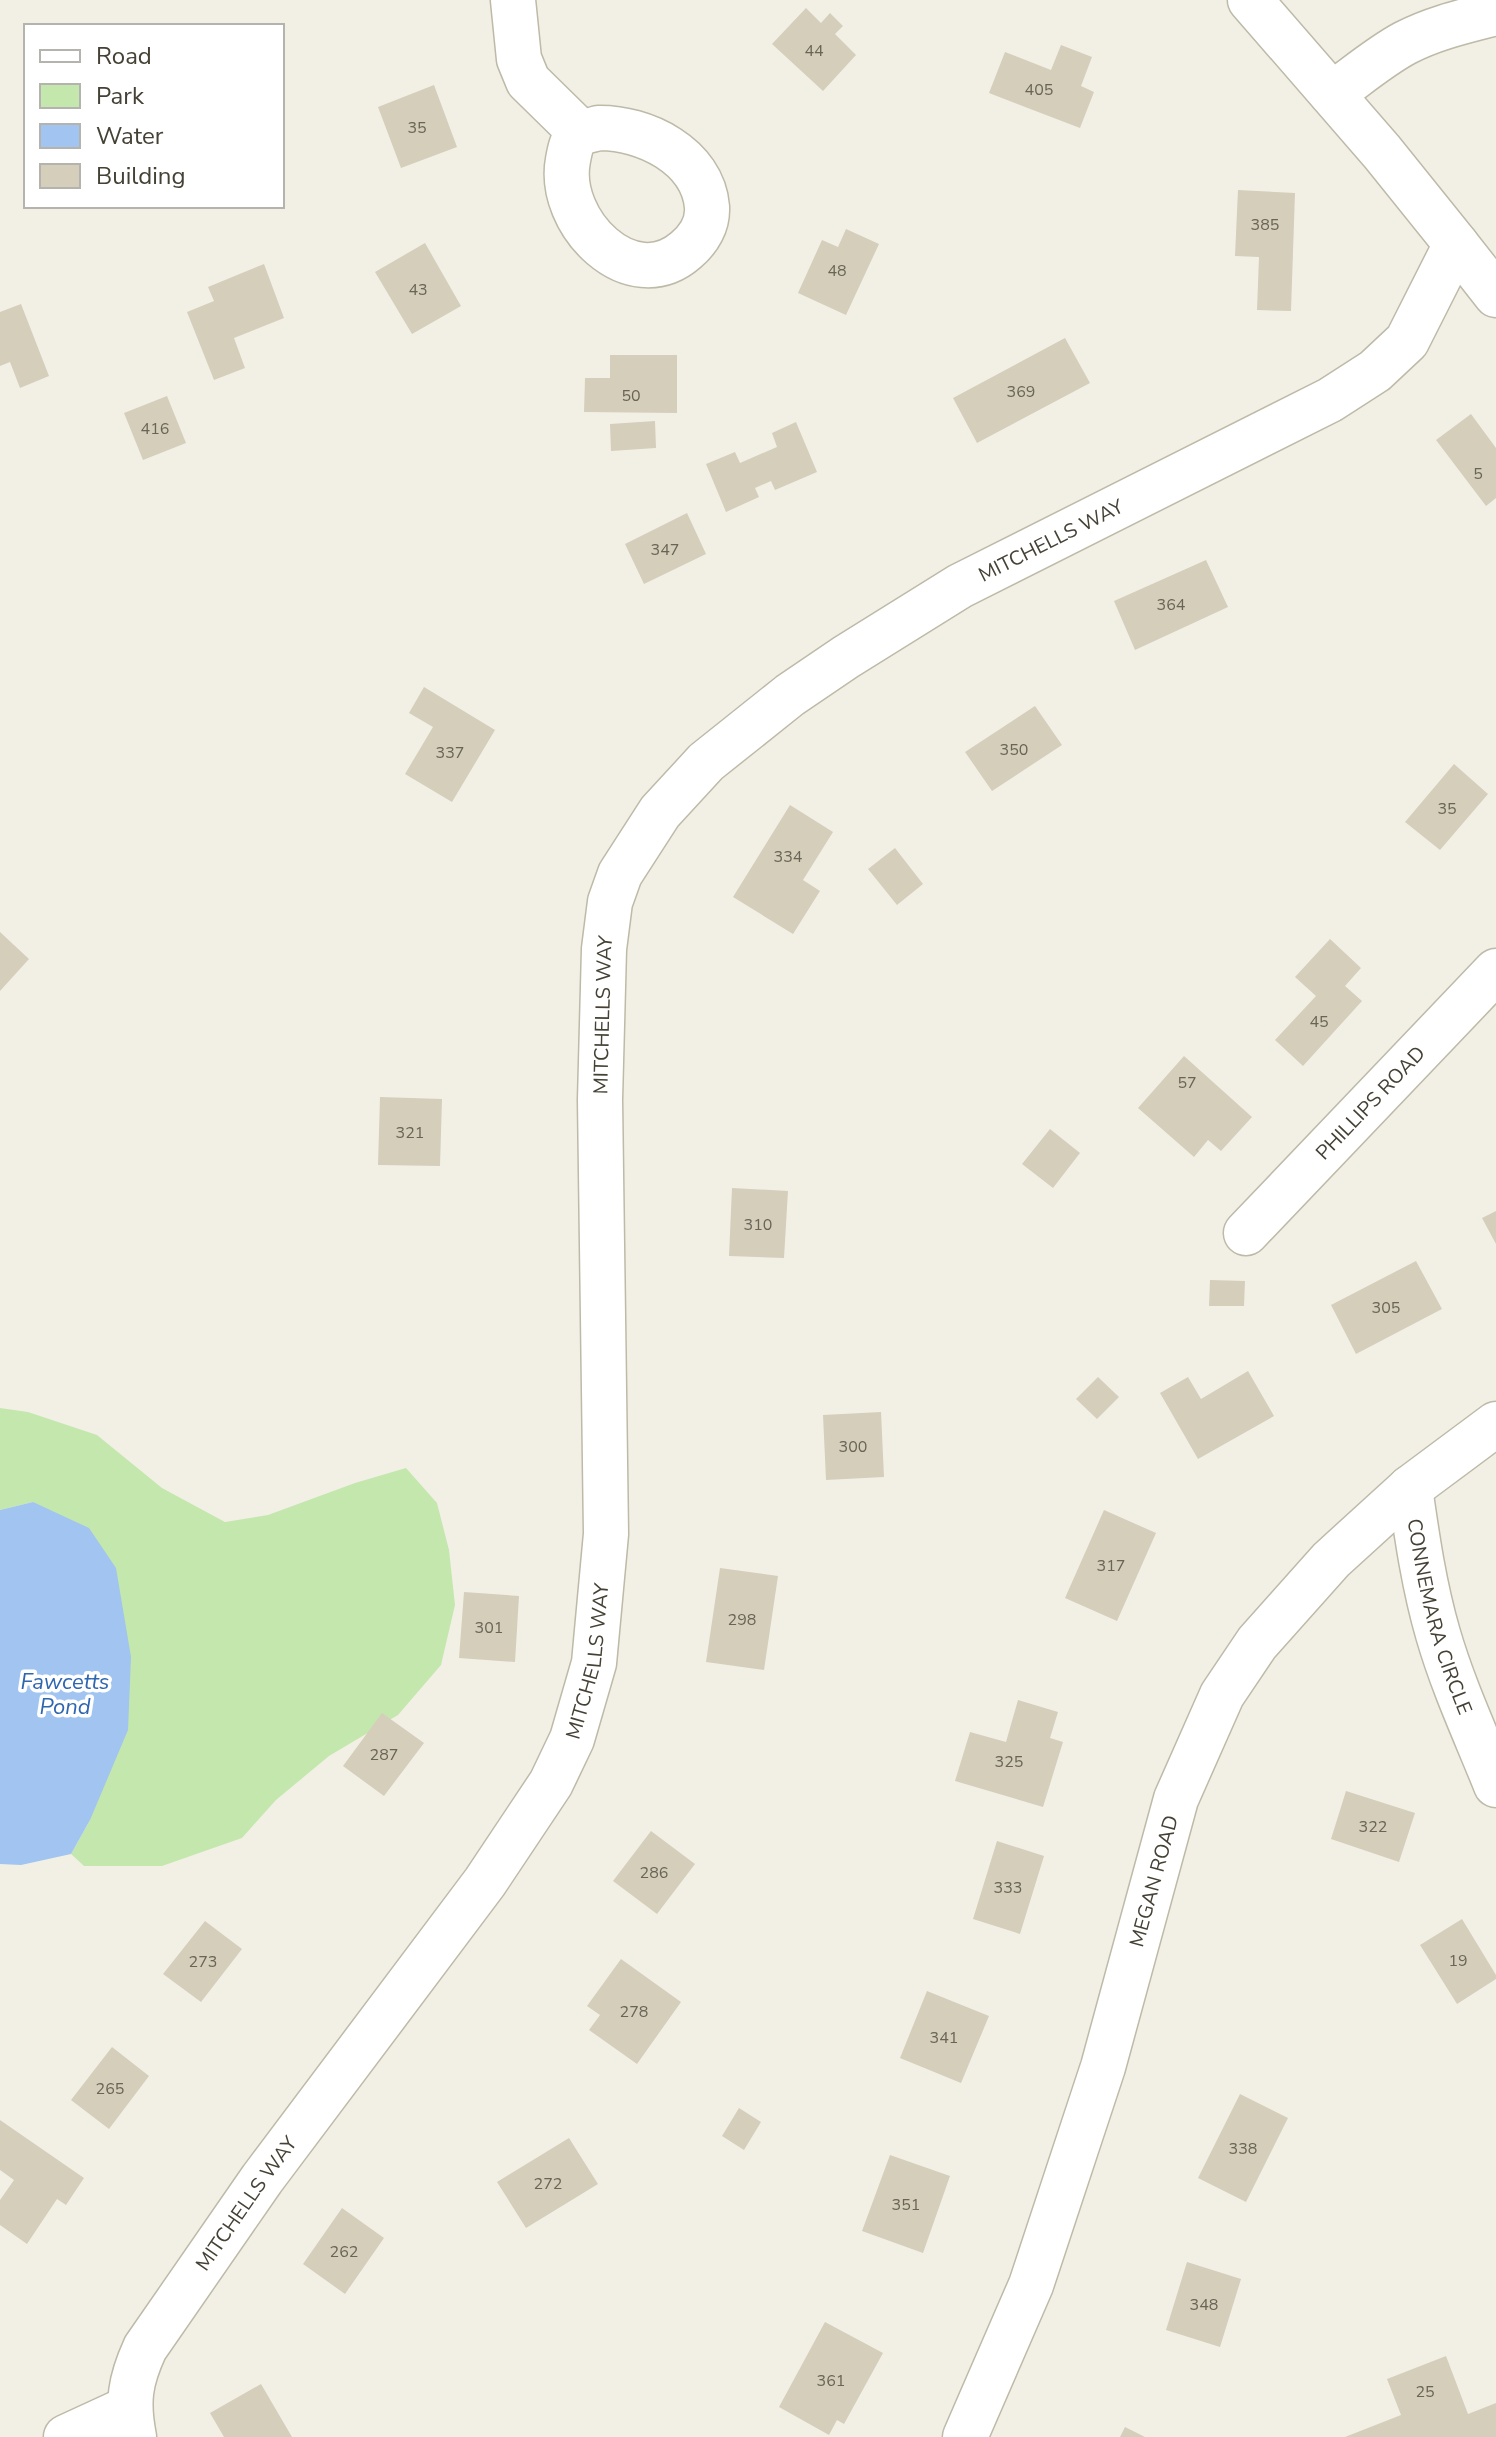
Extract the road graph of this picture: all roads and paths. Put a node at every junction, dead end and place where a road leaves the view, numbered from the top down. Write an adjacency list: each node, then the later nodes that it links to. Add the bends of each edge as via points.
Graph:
1 (513, 0): 5 (street, via 519,59 528,81)
2 (1250, 0): 4 (street)
3 (1496, 13): 4 (street, via 1407,43)
4 (1332, 94): 6 (street)
5 (581, 133)
6 (1456, 244): 7 (street); 13 (street, MITCHELLS WAY, via 1407,341 1375,371 1316,408 960,586 846,657 706,762 660,812 620,874 604,949 600,1100 605,1546 594,1663 572,1739 551,1783 485,1882 262,2179 145,2348 134,2374)
7 (1496, 295)
8 (1496, 971): 9 (street, PHILLIPS ROAD)
9 (1246, 1233)
10 (1496, 1424): 11 (street, MEGAN ROAD)
11 (1410, 1488): 12 (street, CONNEMARA CIRCLE, via 1437,1632); 15 (street, MEGAN ROAD, via 1331,1560 1257,1643 1222,1695 1176,1799 1103,2067 1031,2285)
12 (1496, 1785)
13 (132, 2422): 14 (street, MITCHELLS WAY)
14 (66, 2437)
15 (965, 2437)

